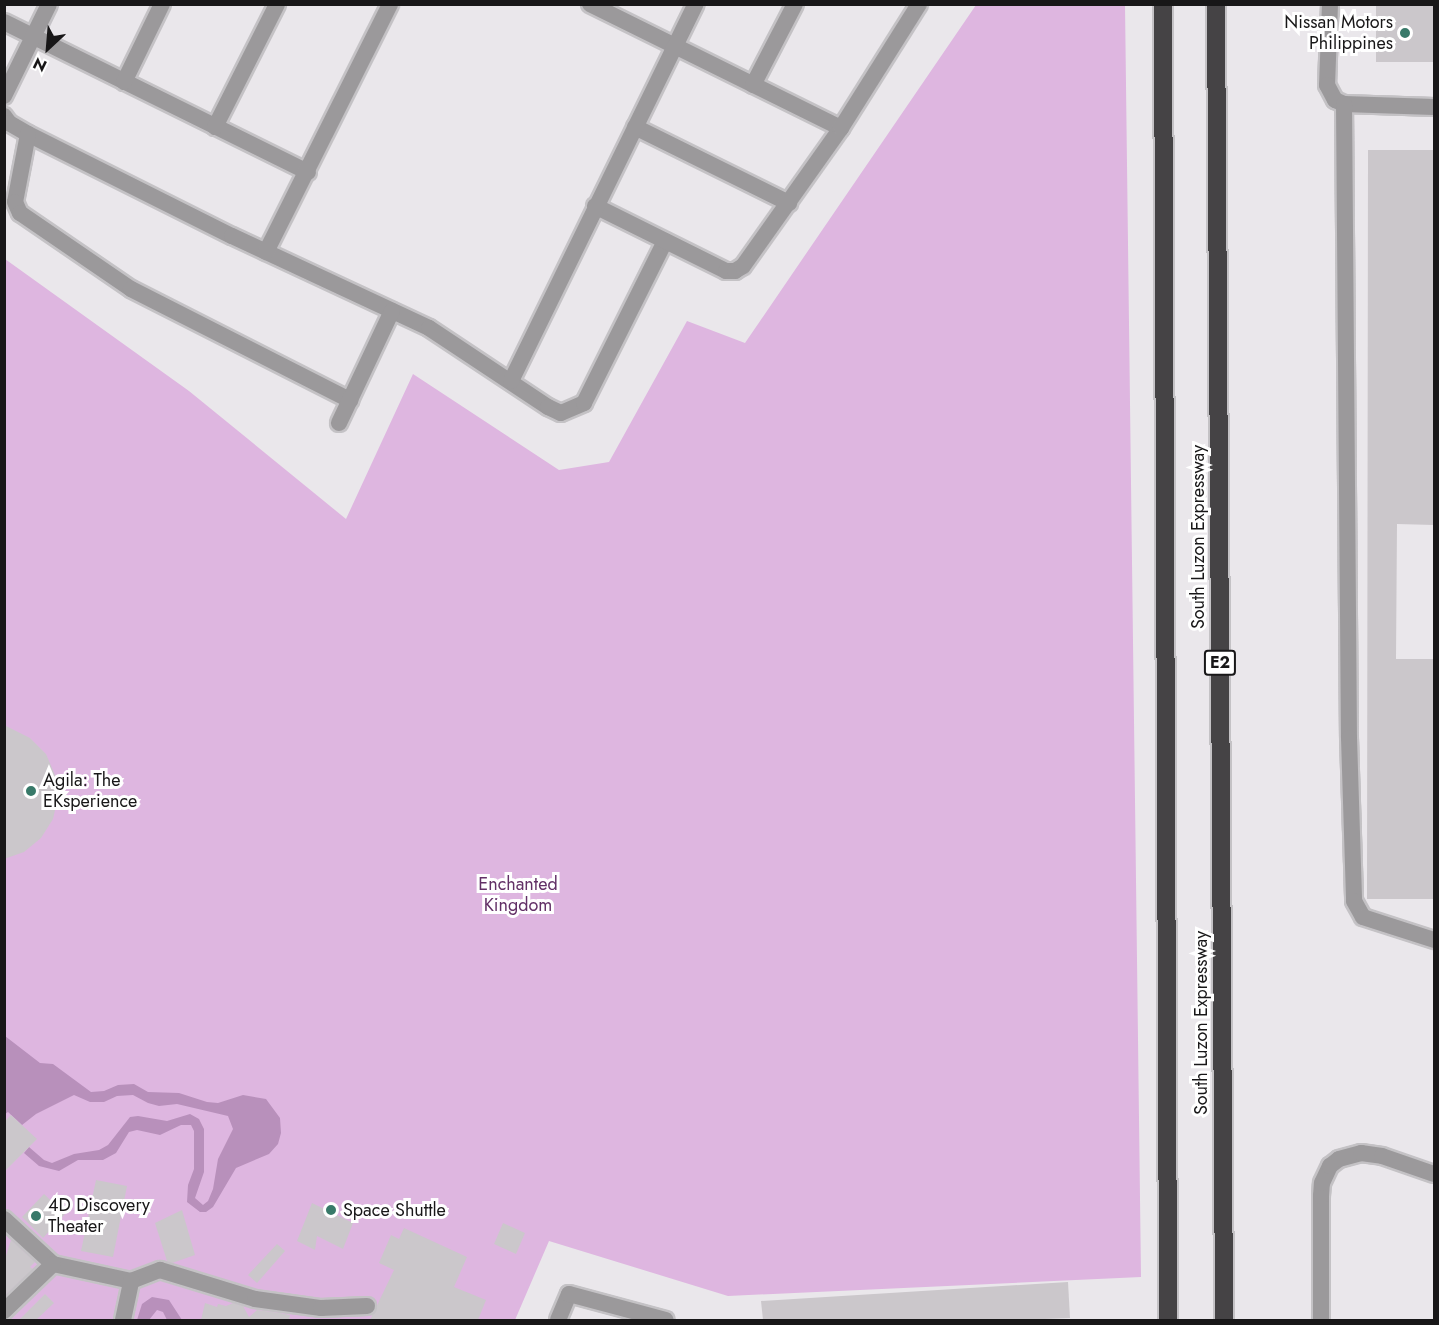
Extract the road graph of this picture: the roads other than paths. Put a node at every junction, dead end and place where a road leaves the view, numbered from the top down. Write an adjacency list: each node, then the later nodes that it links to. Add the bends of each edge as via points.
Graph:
1 (49, 4): 13 (street)
2 (162, 4): 15 (street)
3 (277, 4): 21 (street)
4 (390, 4): 25 (street)
5 (696, 4): 14 (street)
6 (795, 4): 16 (street)
7 (919, 4): 23 (street)
8 (1163, 4): 45 (highway, South Luzon Expressway)
9 (1216, 4): 46 (highway, South Luzon Expressway / E2)
10 (1330, 4): 18 (street, via 1327,85 1335,100)
11 (592, 5): 14 (street)
12 (4, 22): 13 (street)
13 (33, 37): 15 (street); 17 (street)
14 (675, 48): 16 (street); 22 (street)
15 (124, 82): 21 (street)
16 (753, 85): 23 (street)
17 (4, 96)
18 (1344, 104): 19 (street); 34 (street, via 1349,750 1354,901 1363,917)
19 (1434, 107)
20 (4, 117): 24 (street)
21 (215, 127): 25 (street)
22 (634, 127): 26 (street); 27 (street)
23 (841, 128): 26 (street)
24 (28, 134): 29 (street); 32 (street, via 15,202 20,213 131,289)
25 (308, 172): 29 (street)
26 (789, 203): 28 (street, via 743,266 735,271 726,271)
27 (595, 206): 28 (street); 31 (street)
28 (665, 242): 31 (street, via 584,403 561,413)
29 (266, 252): 30 (street)
30 (392, 311): 31 (street, via 429,328); 32 (street)
31 (511, 381)
32 (350, 400): 33 (street)
33 (339, 423)
34 (1434, 940)
35 (1434, 1174): 47 (street, via 1382,1155 1362,1153 1339,1159 1330,1166 1321,1196)
36 (5, 1222): 37 (street)
37 (53, 1264): 38 (street); 40 (street)
38 (131, 1281): 41 (street, via 160,1270); 42 (street)
39 (367, 1306): 41 (street)
40 (4, 1311)
41 (319, 1314)
42 (123, 1320)
43 (558, 1320): 44 (street, via 569,1294)
44 (666, 1320)
45 (1167, 1320)
46 (1224, 1320)
47 (1321, 1320)

